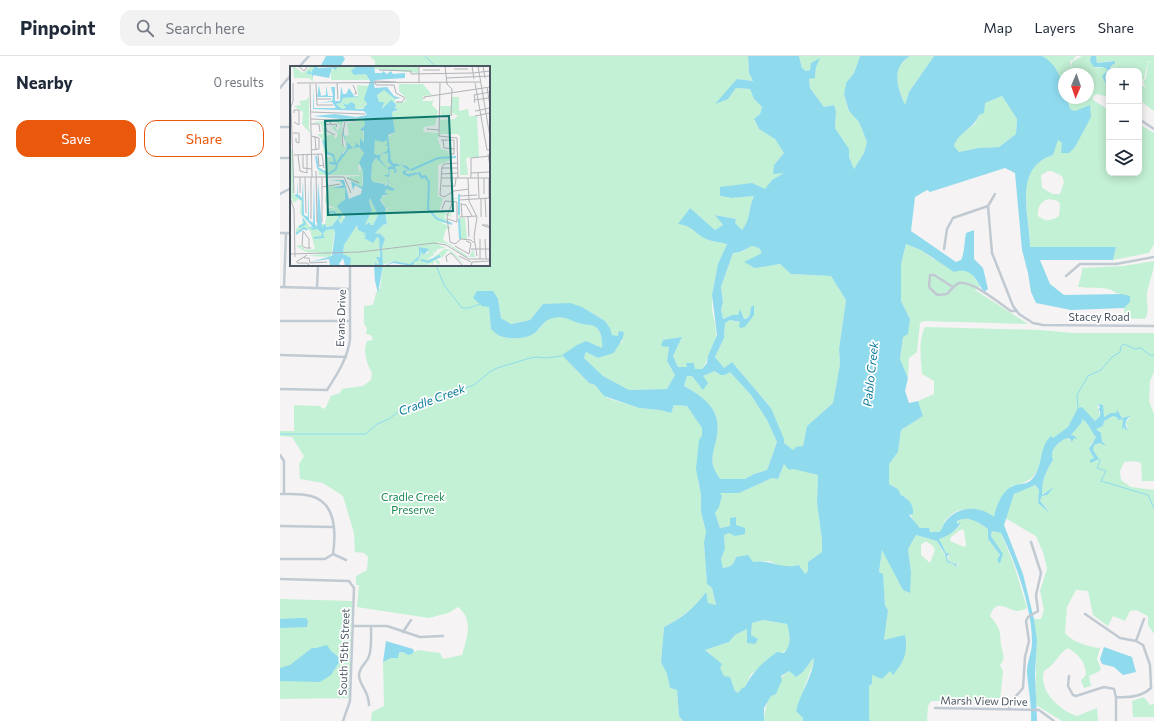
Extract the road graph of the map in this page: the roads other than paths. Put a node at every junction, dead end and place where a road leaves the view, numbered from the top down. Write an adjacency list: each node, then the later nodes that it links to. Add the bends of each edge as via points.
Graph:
1 (309, 56): 2 (street)
2 (300, 66)
3 (290, 76): 4 (street)
4 (280, 88)
5 (1142, 121): 6 (street)
6 (1154, 129)
7 (290, 189): 8 (street)
8 (280, 194)
9 (995, 194): 10 (street)
10 (988, 206): 14 (street, via 953,218 947,229); 24 (street, via 993,256)
11 (280, 233): 12 (street)
12 (286, 233): 13 (street); 20 (street)
13 (290, 233)
14 (944, 249)
15 (1154, 257): 18 (street, via 1116,264 1080,264)
16 (318, 266): 21 (street)
17 (350, 266): 22 (street, Evans Drive)
18 (1066, 276)
19 (280, 287): 20 (street)
20 (284, 287): 21 (street)
21 (317, 288): 22 (street)
22 (350, 288): 26 (street, Evans Drive)
23 (953, 288): 23 (street, via 942,295 932,292 928,284 930,275); 24 (street, via 959,283 972,286 1011,311)
24 (1016, 311): 27 (street, Stacey Road, via 1033,323 1043,325)
25 (280, 321): 26 (street)
26 (350, 322): 29 (street, Evans Drive, via 350,340)
27 (1154, 326)
28 (280, 355): 29 (street)
29 (346, 357): 30 (street, Evans Drive, via 327,390)
30 (280, 389)
31 (281, 456): 33 (street, via 284,461)
32 (280, 494): 33 (street)
33 (284, 494): 35 (street, via 312,496 325,504 332,514)
34 (280, 526): 35 (street)
35 (333, 527): 37 (street)
36 (1031, 542): 53 (street, via 1041,573 1037,588 1038,611 1026,621 1029,642 1025,657 1023,688 1010,703)
37 (332, 554): 38 (street, via 325,559); 39 (street)
38 (280, 558)
39 (346, 560)
40 (280, 579): 44 (street, South 15th Street, via 349,581 354,588)
41 (1085, 614): 48 (street, via 1120,638)
42 (1144, 619): 48 (street)
43 (411, 620): 46 (street)
44 (353, 626): 45 (street); 54 (street, South 15th Street, via 350,701)
45 (371, 627): 46 (street, via 387,626); 51 (street, via 370,654 359,675 361,684 368,694)
46 (403, 632): 47 (street, via 420,637)
47 (443, 636)
48 (1136, 641): 50 (street, via 1143,646 1150,665 1151,688 1131,698)
49 (1068, 676): 50 (street, via 1068,686 1073,695 1107,687 1114,689)
50 (1116, 698): 56 (street)
51 (369, 705)
52 (935, 708): 53 (street, Marsh View Drive)
53 (1009, 709): 55 (street, Marsh View Drive, via 1039,710)
54 (343, 721)
55 (1054, 721)
56 (1116, 721)

